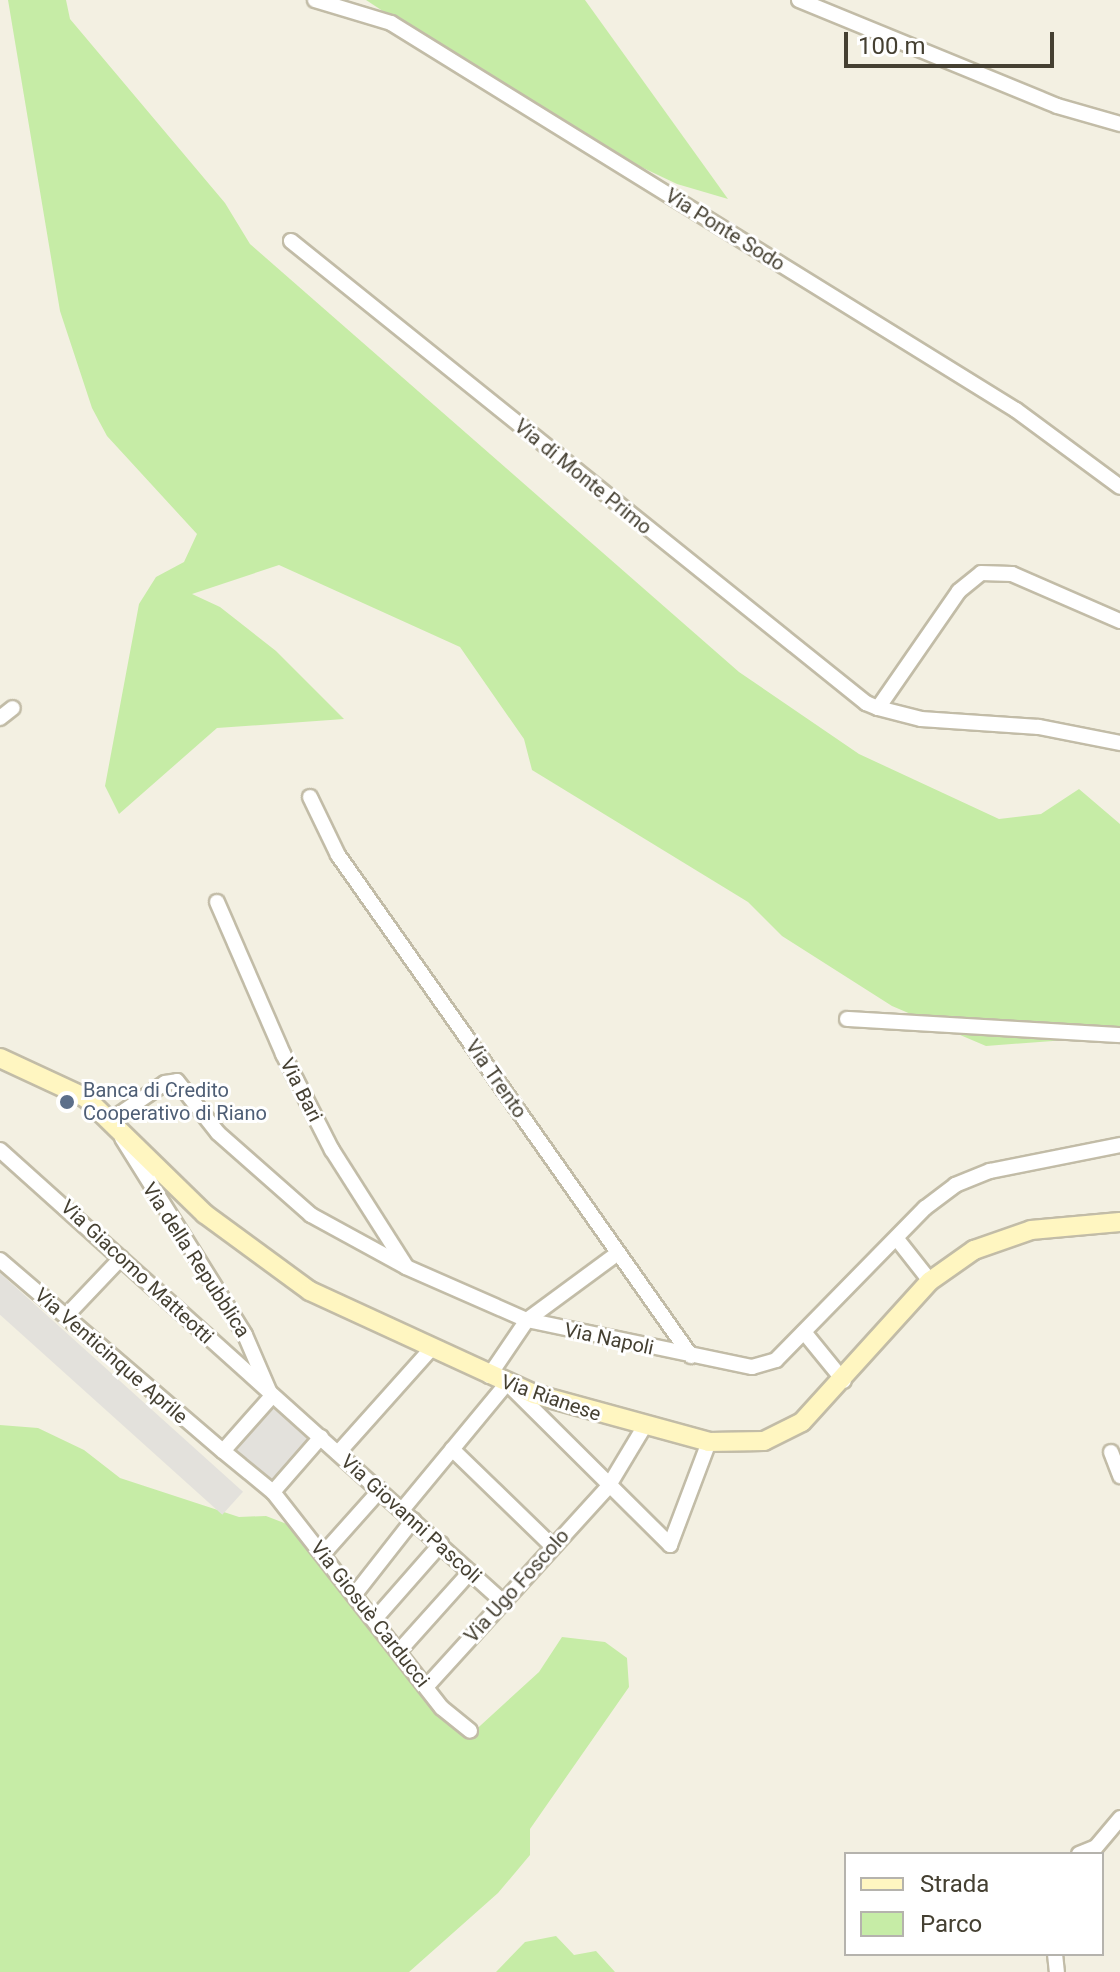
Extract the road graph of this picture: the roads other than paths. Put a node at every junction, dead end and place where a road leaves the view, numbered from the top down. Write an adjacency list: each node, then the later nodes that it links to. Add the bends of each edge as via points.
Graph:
1 (315, 0): 5 (street, Via Ponte Sodo, via 391,23 1016,410)
2 (799, 0): 3 (street, via 1057,106)
3 (1120, 124)
4 (291, 241): 8 (street, Via di Monte Primo, via 843,689)
5 (1120, 487)
6 (1120, 621): 8 (street, via 1012,574 981,573 959,591)
7 (13, 708): 9 (street)
8 (878, 708): 10 (street, Via di Monte Primo, via 921,719 1039,727)
9 (0, 718)
10 (1120, 743)
11 (310, 797): 21 (street, Via Trento, via 338,855)
12 (217, 902): 24 (street, Via Bari, via 297,1082 344,1170)
13 (847, 1019): 14 (street)
14 (1120, 1035)
15 (0, 1058): 16 (main road, Via Rianese, via 70,1088)
16 (114, 1122): 24 (street, Via Napoli, via 165,1083 177,1081 218,1133 311,1215); 29 (main road, Via Rianese, via 183,1195 278,1271); 34 (street, Via della Repubblica, via 245,1335)
17 (1120, 1145): 20 (street, Via Napoli, via 971,1177 933,1201)
18 (0, 1150): 22 (street, Via Giacomo Matteotti)
19 (1120, 1222): 25 (main road, Via Rianese, via 1009,1236 969,1253)
20 (897, 1239): 25 (street); 28 (street, Via Napoli)
21 (618, 1253): 27 (street); 30 (street, Via Trento)
22 (121, 1258): 26 (street); 34 (street, Via Giacomo Matteotti)
23 (0, 1260): 26 (street, Via Venticinque Aprile)
24 (406, 1267): 27 (street, Via Napoli)
25 (930, 1281): 32 (main road, Via Rianese)
26 (66, 1316): 39 (street, Via Venticinque Aprile)
27 (527, 1320): 30 (street, Via Napoli); 31 (street)
28 (804, 1332): 30 (street, Via Napoli, via 765,1366); 32 (street)
29 (430, 1350): 31 (main road, Via Rianese); 41 (street)
30 (691, 1356)
31 (489, 1376): 33 (main road, Via Rianese)
32 (844, 1381): 37 (main road, Via Rianese, via 811,1415 775,1438)
33 (507, 1383): 35 (main road, Via Rianese); 38 (street); 43 (street)
34 (271, 1397): 36 (street, Via Giacomo Matteotti); 39 (street)
35 (644, 1427): 37 (main road, Via Rianese); 43 (street, Via Ugo Foscolo)
36 (321, 1437): 41 (street, Via Giovanni Pascoli); 45 (street)
37 (709, 1442): 43 (street, via 670,1545)
38 (452, 1449): 46 (street); 48 (street)
39 (223, 1451): 45 (street, Via Venticinque Aprile)
40 (1111, 1452): 42 (street)
41 (338, 1453): 44 (street, Via Giovanni Pascoli)
42 (1120, 1476)
43 (608, 1487): 48 (street, Via Ugo Foscolo)
44 (380, 1490): 46 (street, Via Giovanni Pascoli); 49 (street)
45 (273, 1492): 49 (street, Via Giosuè Carducci)
46 (408, 1515): 47 (street, Via Giovanni Pascoli); 51 (street)
47 (441, 1544): 50 (street, Via Giovanni Pascoli); 53 (street)
48 (552, 1546): 52 (street, Via Ugo Foscolo)
49 (323, 1554): 51 (street, Via Giosuè Carducci)
50 (470, 1572): 52 (street, Via Giovanni Pascoli); 54 (street)
51 (355, 1594): 53 (street, Via Giosuè Carducci)
52 (501, 1600): 55 (street, Via Ugo Foscolo)
53 (375, 1619): 54 (street, Via Giosuè Carducci)
54 (400, 1650): 55 (street, Via Giosuè Carducci)
55 (427, 1686): 56 (street, Via Giosuè Carducci, via 442,1708)
56 (470, 1731)
57 (1120, 1818): 58 (street, via 1096,1847)
58 (1084, 1852)

